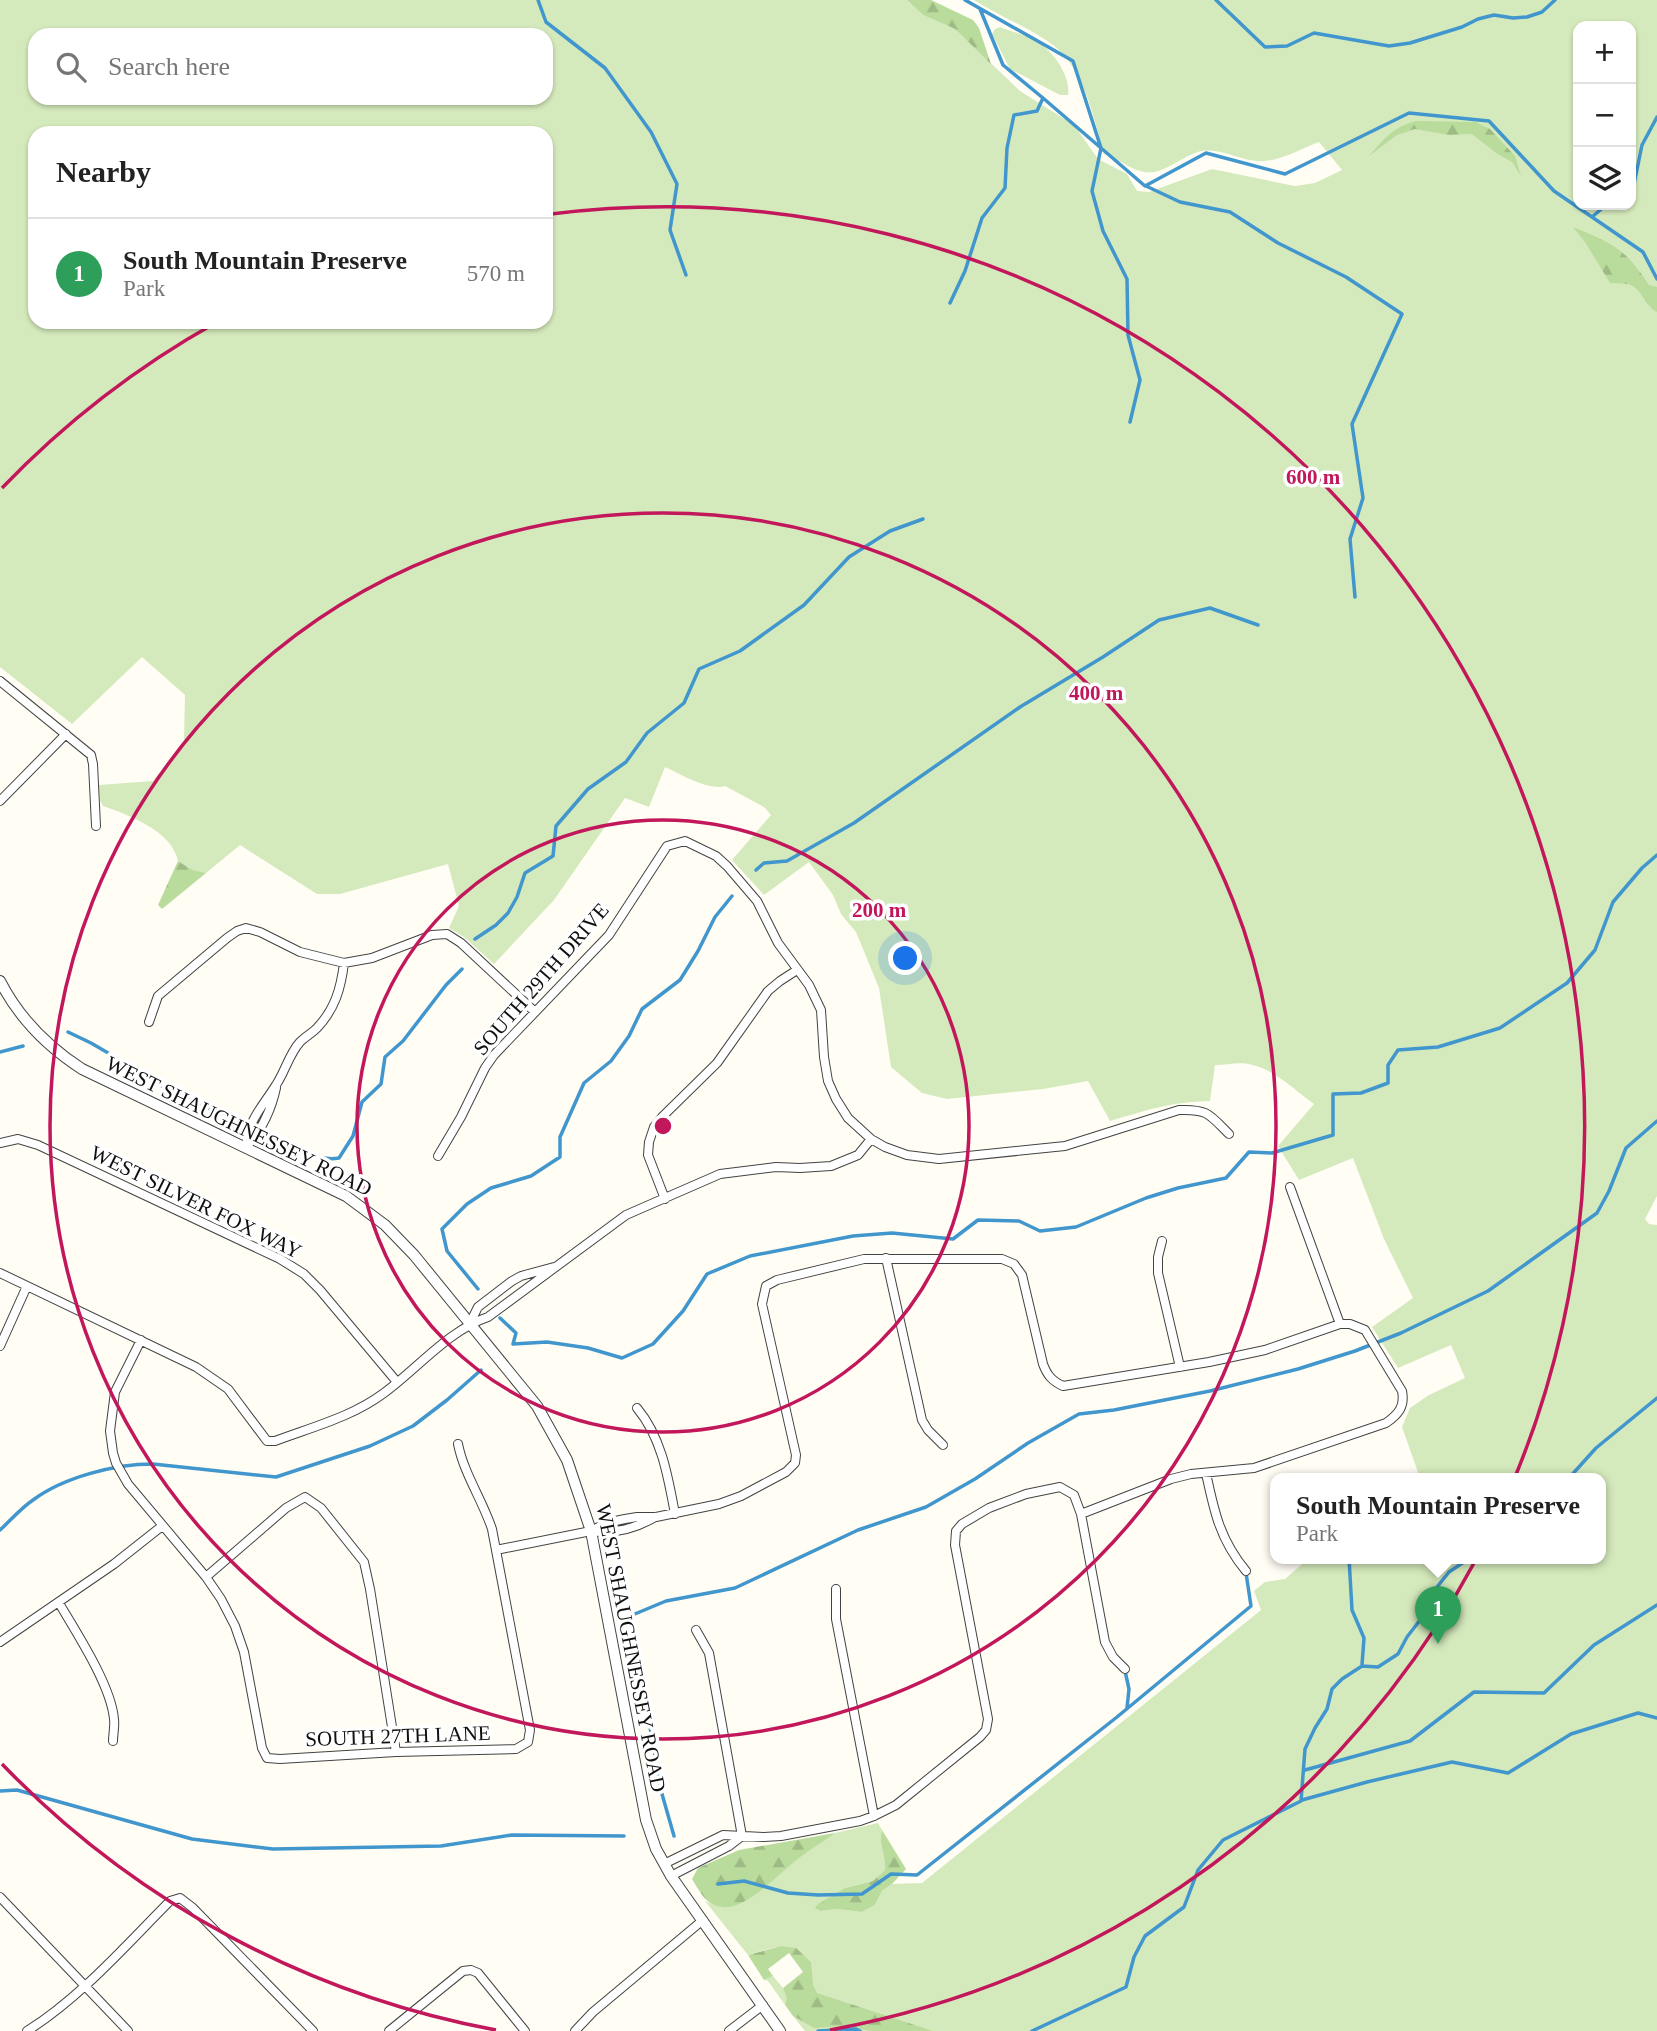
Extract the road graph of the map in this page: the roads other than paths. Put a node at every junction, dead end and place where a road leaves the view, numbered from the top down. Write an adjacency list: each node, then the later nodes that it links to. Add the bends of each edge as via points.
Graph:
1 (0, 681): 2 (street)
2 (66, 734): 3 (street); 4 (street, via 90,755 93,764)
3 (0, 801)
4 (96, 826)
5 (344, 963): 8 (street, via 447,933); 9 (street, via 299,952 246,928 227,938 158,996); 13 (street, via 335,1004 300,1042 276,1085 269,1113)
6 (797, 970): 8 (street, SOUTH 29TH DRIVE, via 741,882 716,856 685,841 667,846 609,935); 11 (street, via 821,1010 828,1081 848,1118); 16 (street, via 768,991 717,1063 654,1127 648,1155)
7 (0, 981): 13 (street, WEST SHAUGHNESSEY ROAD, via 21,1015 71,1062)
8 (535, 1012): 14 (street, SOUTH 29TH DRIVE, via 485,1068)
9 (149, 1022)
10 (1229, 1134): 11 (street, via 1206,1111 1179,1110 1065,1146 939,1159 907,1155)
11 (871, 1139): 16 (street, via 859,1155 831,1166 720,1174)
12 (0, 1143): 29 (street, WEST SILVER FOX WAY, via 18,1139 38,1145 280,1259 320,1290)
13 (246, 1148): 24 (street, WEST SHAUGHNESSEY ROAD, via 369,1211 399,1238)
14 (438, 1156)
15 (1290, 1187): 25 (street)
16 (665, 1199): 19 (street, via 626,1215)
17 (1162, 1241): 28 (street, via 1158,1273)
18 (886, 1258): 28 (street, via 1002,1259 1014,1264 1022,1275 1047,1375 1063,1386); 32 (street, via 922,1420); 34 (street, via 852,1262 766,1286 762,1304 796,1455 794,1463 786,1472 730,1501)
19 (556, 1266): 22 (street, via 521,1276); 23 (street)
20 (0, 1273): 21 (street)
21 (27, 1286): 26 (street); 27 (street)
22 (504, 1287): 23 (street); 24 (street, via 478,1307)
23 (512, 1299): 24 (street)
24 (470, 1324): 29 (street); 40 (street, WEST SHAUGHNESSEY ROAD, via 545,1419 567,1460)
25 (1340, 1324): 28 (street, via 1265,1350); 33 (street, via 1365,1330 1402,1391 1402,1408 1395,1417 1254,1468)
26 (141, 1340): 29 (street, via 228,1389 267,1441 349,1413); 38 (street, via 115,1392 110,1431 122,1474)
27 (0, 1346)
28 (1180, 1367)
29 (397, 1382)
30 (637, 1408): 34 (street, via 658,1441)
31 (458, 1444): 41 (street)
32 (943, 1445)
33 (1206, 1473): 35 (street, via 1171,1479); 42 (street, via 1220,1528)
34 (675, 1514): 36 (street)
35 (1081, 1514): 48 (street, via 1105,1642); 51 (street, via 1074,1495 1060,1487 989,1508 956,1531 988,1719 986,1730 896,1805)
36 (656, 1517): 37 (street); 39 (street)
37 (625, 1519): 39 (street); 40 (street)
38 (162, 1526): 43 (street); 45 (street)
39 (627, 1529): 40 (street)
40 (591, 1531): 41 (street); 55 (street, WEST SHAUGHNESSEY ROAD, via 646,1820)
41 (496, 1550): 50 (street, SOUTH 27TH LANE, via 530,1730 528,1742 516,1749)
42 (1246, 1571)
43 (206, 1577): 50 (street, SOUTH 27TH LANE, via 235,1626 244,1652 267,1758); 50 (street, via 304,1497 321,1508 364,1562)
44 (836, 1589): 51 (street, via 836,1619)
45 (59, 1603): 47 (street); 49 (street, via 108,1694)
46 (696, 1630): 52 (street, via 709,1653)
47 (0, 1642)
48 (1125, 1669)
49 (113, 1741)
50 (396, 1752)
51 (874, 1816): 52 (street, via 780,1836)
52 (742, 1836): 53 (street, via 723,1835); 54 (street)
53 (710, 1841): 54 (street); 55 (street)
54 (716, 1852): 56 (street)
55 (664, 1864): 56 (street, WEST SHAUGHNESSEY ROAD)
56 (671, 1876): 58 (street, WEST SHAUGHNESSEY ROAD)
57 (0, 1897): 59 (street)
58 (703, 1920): 60 (street, WEST SHAUGHNESSEY ROAD); 67 (street)
59 (84, 1986): 62 (street); 63 (street); 64 (street, via 170,1901 180,1898)
60 (763, 2005): 61 (street, WEST SHAUGHNESSEY ROAD); 68 (street)
61 (779, 2029)
62 (27, 2031)
63 (128, 2031)
64 (313, 2031)
65 (389, 2031): 66 (street, via 463,1971 471,1970)
66 (525, 2031)
67 (575, 2031)
68 (729, 2031)

